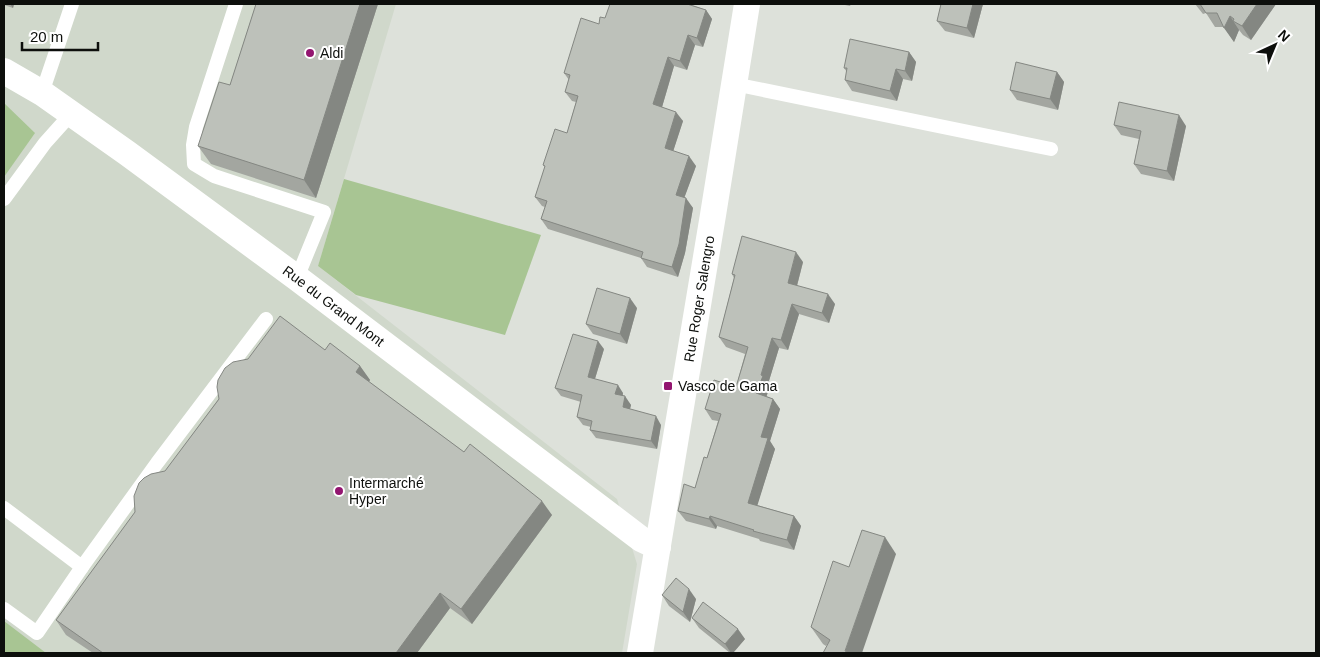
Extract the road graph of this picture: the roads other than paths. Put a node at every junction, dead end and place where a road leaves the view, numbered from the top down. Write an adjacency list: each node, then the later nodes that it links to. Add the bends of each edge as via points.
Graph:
1 (72, 4): 6 (lane)
2 (236, 4): 10 (lane, via 196,127 194,164 214,176 324,212)
3 (747, 4): 5 (street, Rue Roger Salengro)
4 (4, 72): 6 (street, Rue du Grand Mont)
5 (734, 84): 8 (lane); 13 (street, Rue Roger Salengro)
6 (42, 93): 7 (street, Rue du Grand Mont)
7 (71, 114): 9 (lane); 10 (street, Rue du Grand Mont)
8 (1051, 148)
9 (4, 199)
10 (297, 278): 13 (street, Rue du Grand Mont, via 618,522)
11 (266, 320): 14 (lane)
12 (4, 508): 14 (lane)
13 (658, 547): 16 (street, Rue Roger Salengro)
14 (82, 567): 15 (lane, via 37,633)
15 (4, 609)
16 (640, 653)

